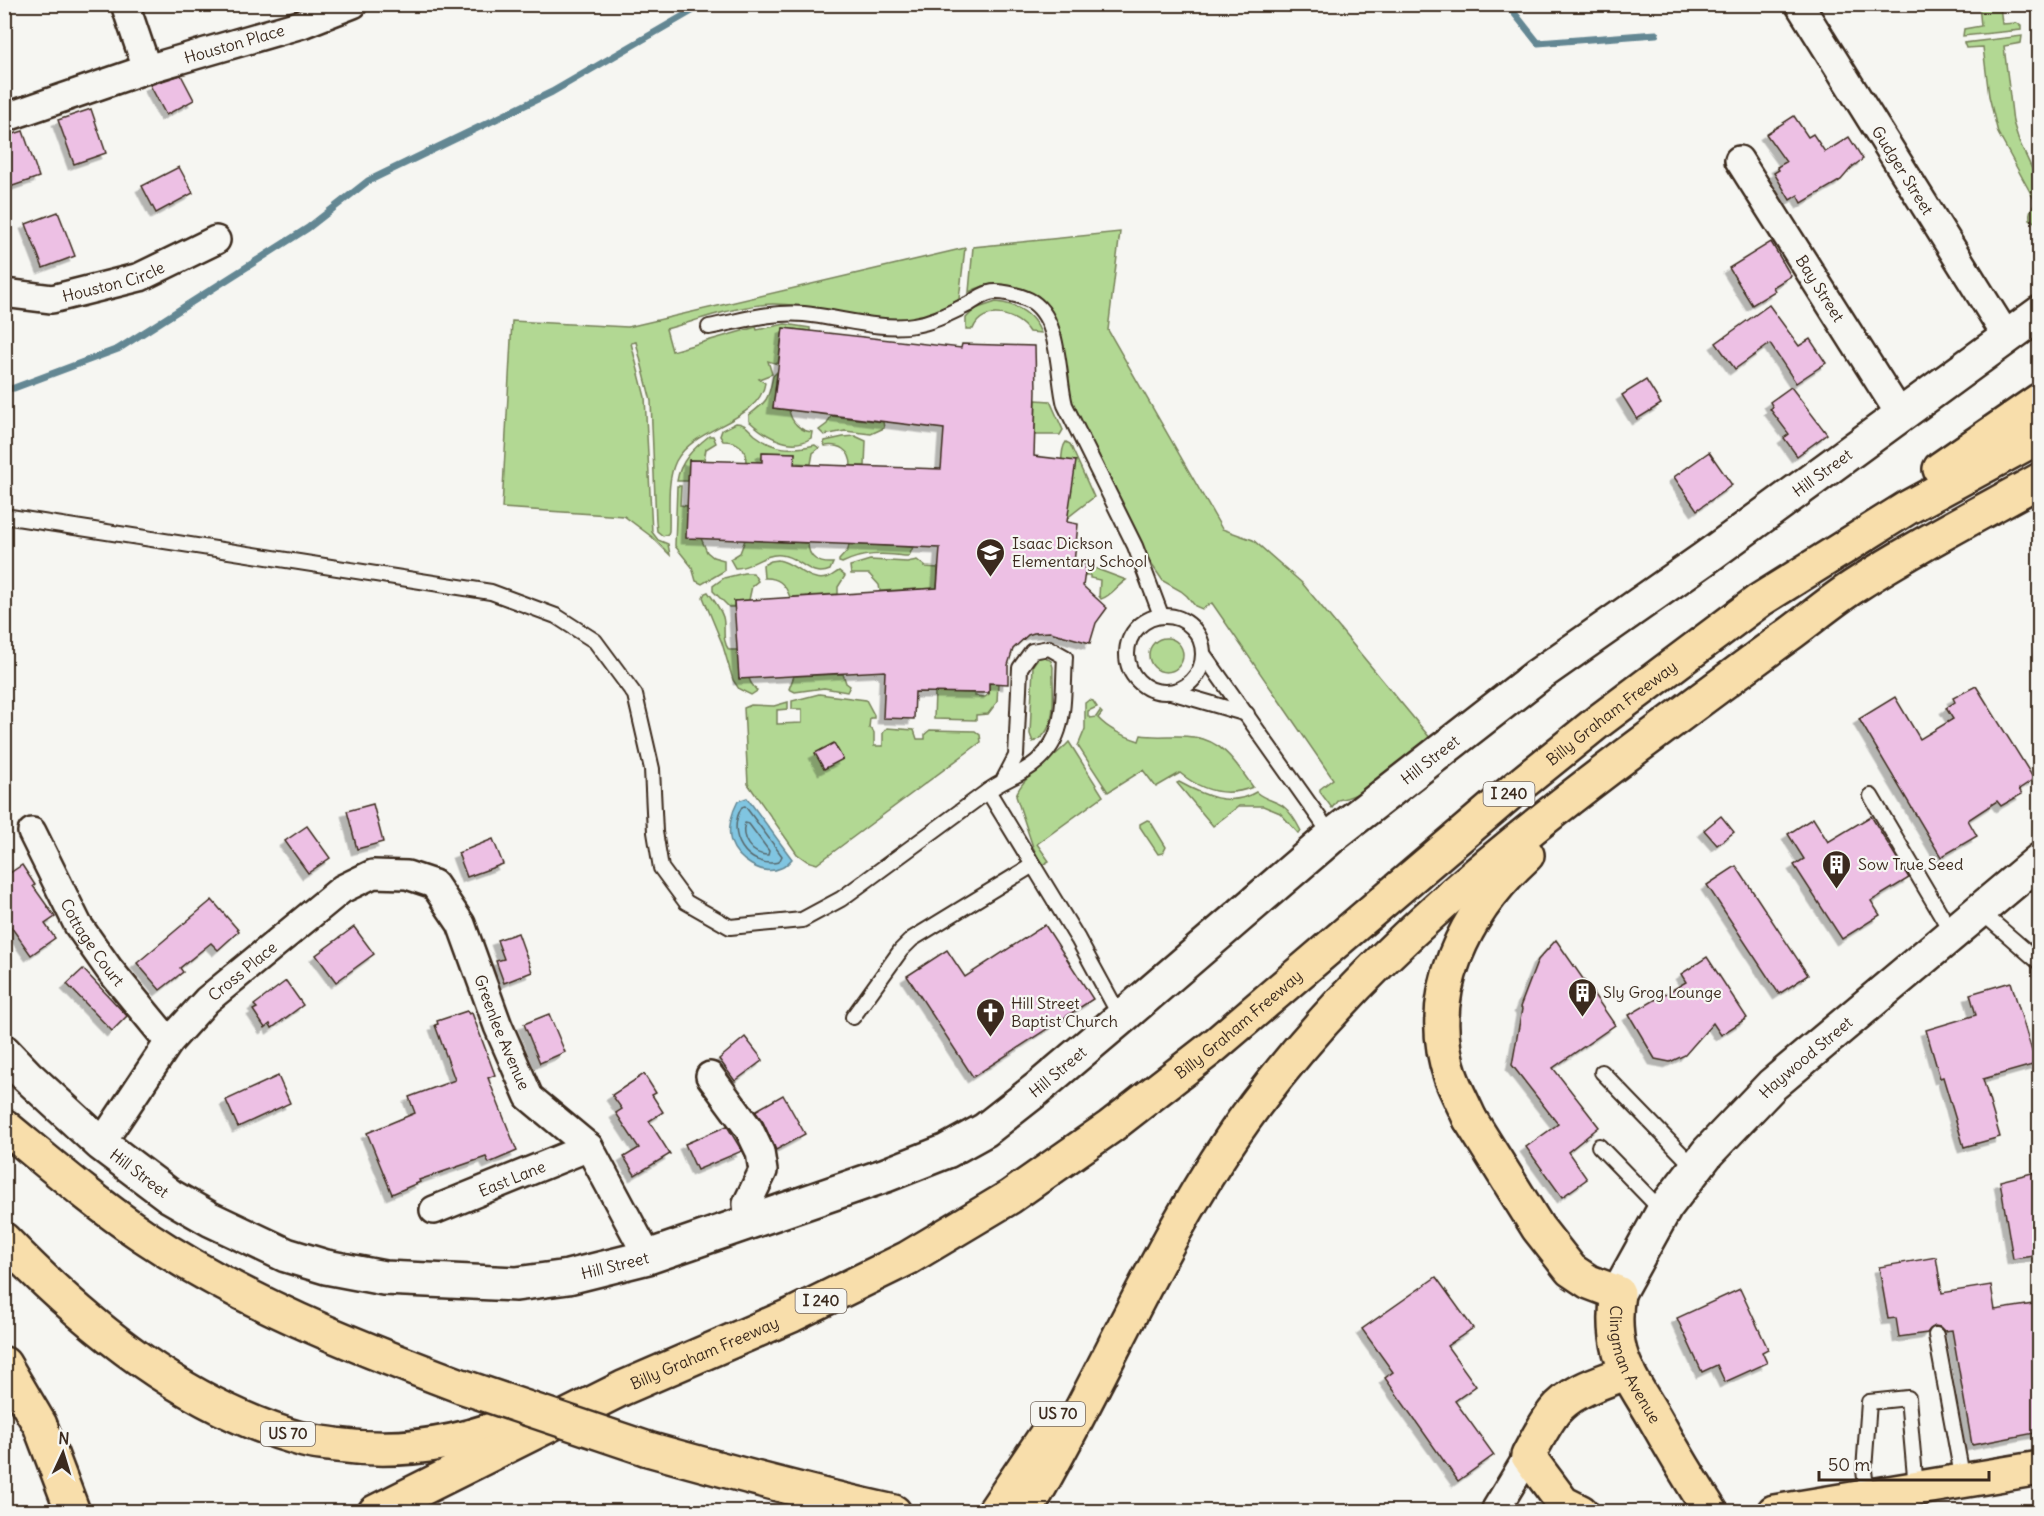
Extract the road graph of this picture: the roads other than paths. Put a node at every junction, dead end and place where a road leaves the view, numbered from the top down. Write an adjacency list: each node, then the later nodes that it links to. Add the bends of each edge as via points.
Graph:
1 (125, 4): 4 (street)
2 (354, 4): 4 (street, Houston Place, via 302,24)
3 (1799, 4): 11 (street, Gudger Street)
4 (147, 69): 5 (street, Houston Place)
5 (4, 118)
6 (1739, 160): 13 (street, Bay Street)
7 (216, 240): 8 (street, Houston Circle, via 140,277 52,299)
8 (4, 293)
9 (2040, 313): 11 (street, Hill Street)
10 (709, 327): 17 (lane, via 773,314 910,326 934,321 990,292 1030,300 1043,312 1052,330 1065,405 1135,546)
11 (2007, 338): 13 (street, Hill Street)
12 (2040, 400): 21 (main road, via 1944,467 1698,623)
13 (1901, 416): 27 (street, Hill Street, via 1537,676)
14 (2040, 436): 21 (main road, Billy Graham Freeway / I 240, via 1907,508 1760,600)
15 (2040, 480): 22 (main road, I 240, via 1851,589)
16 (4, 516): 24 (lane, via 491,592 556,616 595,641 635,695 652,769 661,868 686,902 730,927 802,920 842,899)
17 (1161, 615): 18 (lane, via 1186,621 1196,630); 19 (lane, via 1138,626 1127,647 1127,659 1137,680 1158,691)
18 (1204, 655): 19 (lane, via 1194,679); 20 (lane)
19 (1171, 692): 20 (lane)
20 (1247, 714): 27 (lane)
21 (1599, 721): 54 (main road, Billy Graham Freeway / I 240, via 1214,1046 1110,1127 1010,1197 908,1258 792,1315)
22 (1624, 756): 49 (main road, Clingman Avenue, via 1501,879 1480,907 1452,961 1441,1025 1451,1076 1470,1119 1538,1228 1571,1270); 50 (main road, I 240, via 1454,891 1327,1016 1255,1105 1212,1169)
23 (1004, 779): 23 (lane, via 1025,770 1047,753 1060,731 1065,657 1049,648 1032,651 1020,668 1016,756); 24 (lane)
24 (988, 791): 29 (lane)
25 (1871, 796): 31 (lane, via 1946,923)
26 (32, 832): 35 (street, Cottage Court, via 78,925)
27 (1332, 836): 34 (street, Hill Street)
28 (2040, 860): 31 (street, Haywood Street)
29 (1033, 865): 33 (lane, via 912,939); 34 (lane)
30 (434, 884): 35 (street, Cross Place, via 407,874 373,874 342,889 207,1000); 42 (street, Greenlee Avenue, via 461,924 529,1097)
31 (1968, 921): 32 (lane); 43 (street, Haywood Street, via 1772,1085)
32 (2040, 963)
33 (853, 1017)
34 (1121, 1018): 46 (street, Hill Street, via 985,1130 947,1151)
35 (169, 1042): 40 (street, Cross Place)
36 (4, 1052): 40 (street, Hill Street)
37 (1602, 1072): 43 (lane)
38 (710, 1076): 46 (street, via 749,1129 760,1152 763,1170 747,1204)
39 (4, 1126): 63 (main road, bridge, via 70,1182 145,1236 292,1318 461,1386 648,1449 771,1484)
40 (101, 1144): 48 (street, Hill Street, via 170,1196 210,1219 286,1255 326,1267 384,1278 516,1284 568,1277)
41 (1599, 1146): 45 (lane)
42 (589, 1147): 44 (street, East Lane); 48 (street, Greenlee Avenue)
43 (1696, 1169): 45 (street, Haywood Street)
44 (434, 1210)
45 (1663, 1212): 49 (street, Haywood Street)
46 (749, 1222): 48 (street, Hill Street)
47 (4, 1240): 54 (main road, US 70, via 79,1313 140,1360 200,1397 256,1424 306,1441 359,1448 419,1447 507,1425 583,1391)
48 (648, 1257)
49 (1618, 1293): 53 (main road, Clingman Avenue, via 1617,1330)
50 (1125, 1323): 64 (main road, US 70, via 1098,1338 1053,1425); 65 (main road, I 240)
51 (1936, 1335): 57 (lane)
52 (4, 1364): 61 (main road, via 40,1425)
53 (1628, 1372): 55 (main road, via 1562,1404); 67 (main road, Clingman Avenue)
54 (623, 1388): 62 (main road, Billy Graham Freeway / I 240)
55 (1528, 1456): 60 (street); 66 (main road, via 1563,1503)
56 (2040, 1468): 57 (main road)
57 (1963, 1481): 58 (main road)
58 (1916, 1488): 59 (main road); 59 (lane, via 1908,1398 1869,1402 1864,1470)
59 (1867, 1497): 68 (main road)
60 (1496, 1509)
61 (73, 1512)
62 (375, 1512)
63 (894, 1512)
64 (994, 1512)
65 (1025, 1512)
66 (1581, 1512)
67 (1711, 1512)
68 (1774, 1512)

